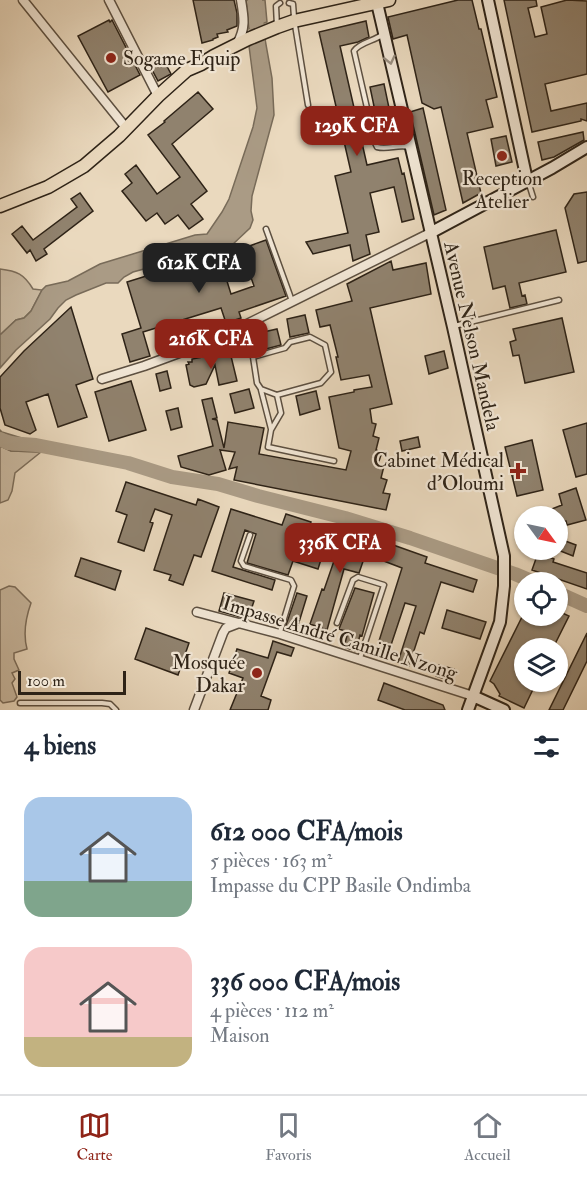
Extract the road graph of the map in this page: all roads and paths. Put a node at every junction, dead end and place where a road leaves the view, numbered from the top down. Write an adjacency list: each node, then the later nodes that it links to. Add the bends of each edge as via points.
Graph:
1 (23, 0): 15 (street)
2 (109, 0): 13 (street)
3 (241, 0): 11 (street)
4 (488, 0): 18 (main road)
5 (381, 1): 8 (main road); 10 (main road, Avenue Nelson Mandela)
6 (280, 3): 9 (lane)
7 (289, 3): 8 (lane, via 293,4)
8 (294, 21): 9 (main road); 14 (lane)
9 (271, 29): 11 (main road)
10 (384, 33): 17 (main road, Avenue Nelson Mandela, one-way to 17); 17 (lane, via 354,51 377,147)
11 (242, 42): 12 (main road)
12 (201, 64): 13 (main road, via 187,70); 21 (main road, via 100,163 61,189)
13 (158, 96): 15 (main road)
14 (308, 105)
15 (127, 129): 20 (main road, via 102,153 65,178)
16 (587, 147): 18 (main road)
17 (410, 148): 23 (main road, Avenue Nelson Mandela)
18 (527, 180): 19 (lane); 23 (main road)
19 (533, 197)
20 (0, 206)
21 (0, 214)
22 (266, 229): 25 (lane)
23 (430, 233): 25 (street); 27 (main road, Avenue Nelson Mandela)
24 (559, 300): 27 (lane)
25 (292, 302): 26 (street)
26 (245, 326): 28 (lane); 29 (street)
27 (453, 327): 40 (main road, Avenue Nelson Mandela, via 504,556 500,622)
28 (253, 357): 30 (lane); 31 (lane, via 310,337 325,345 331,372 321,382)
29 (102, 379)
30 (261, 389): 31 (lane); 32 (lane)
31 (277, 395): 32 (lane, via 281,413)
32 (271, 430): 33 (lane, via 268,447)
33 (334, 461)
34 (250, 535): 38 (lane, via 241,561 244,566 291,580 294,586)
35 (197, 612): 36 (street, Impasse André Camille Nzong)
36 (240, 623): 38 (street, Impasse André Camille Nzong); 43 (street, via 223,633)
37 (337, 623): 39 (lane, via 352,580 358,577 384,585)
38 (280, 634): 39 (street, Impasse André Camille Nzong)
39 (360, 659): 40 (street, Impasse André Camille Nzong)
40 (473, 696): 44 (main road, Avenue Nelson Mandela); 45 (main road)
41 (20, 703): 42 (lane, via 102,703)
42 (116, 710)
43 (194, 710)
44 (468, 710)
45 (504, 710)

